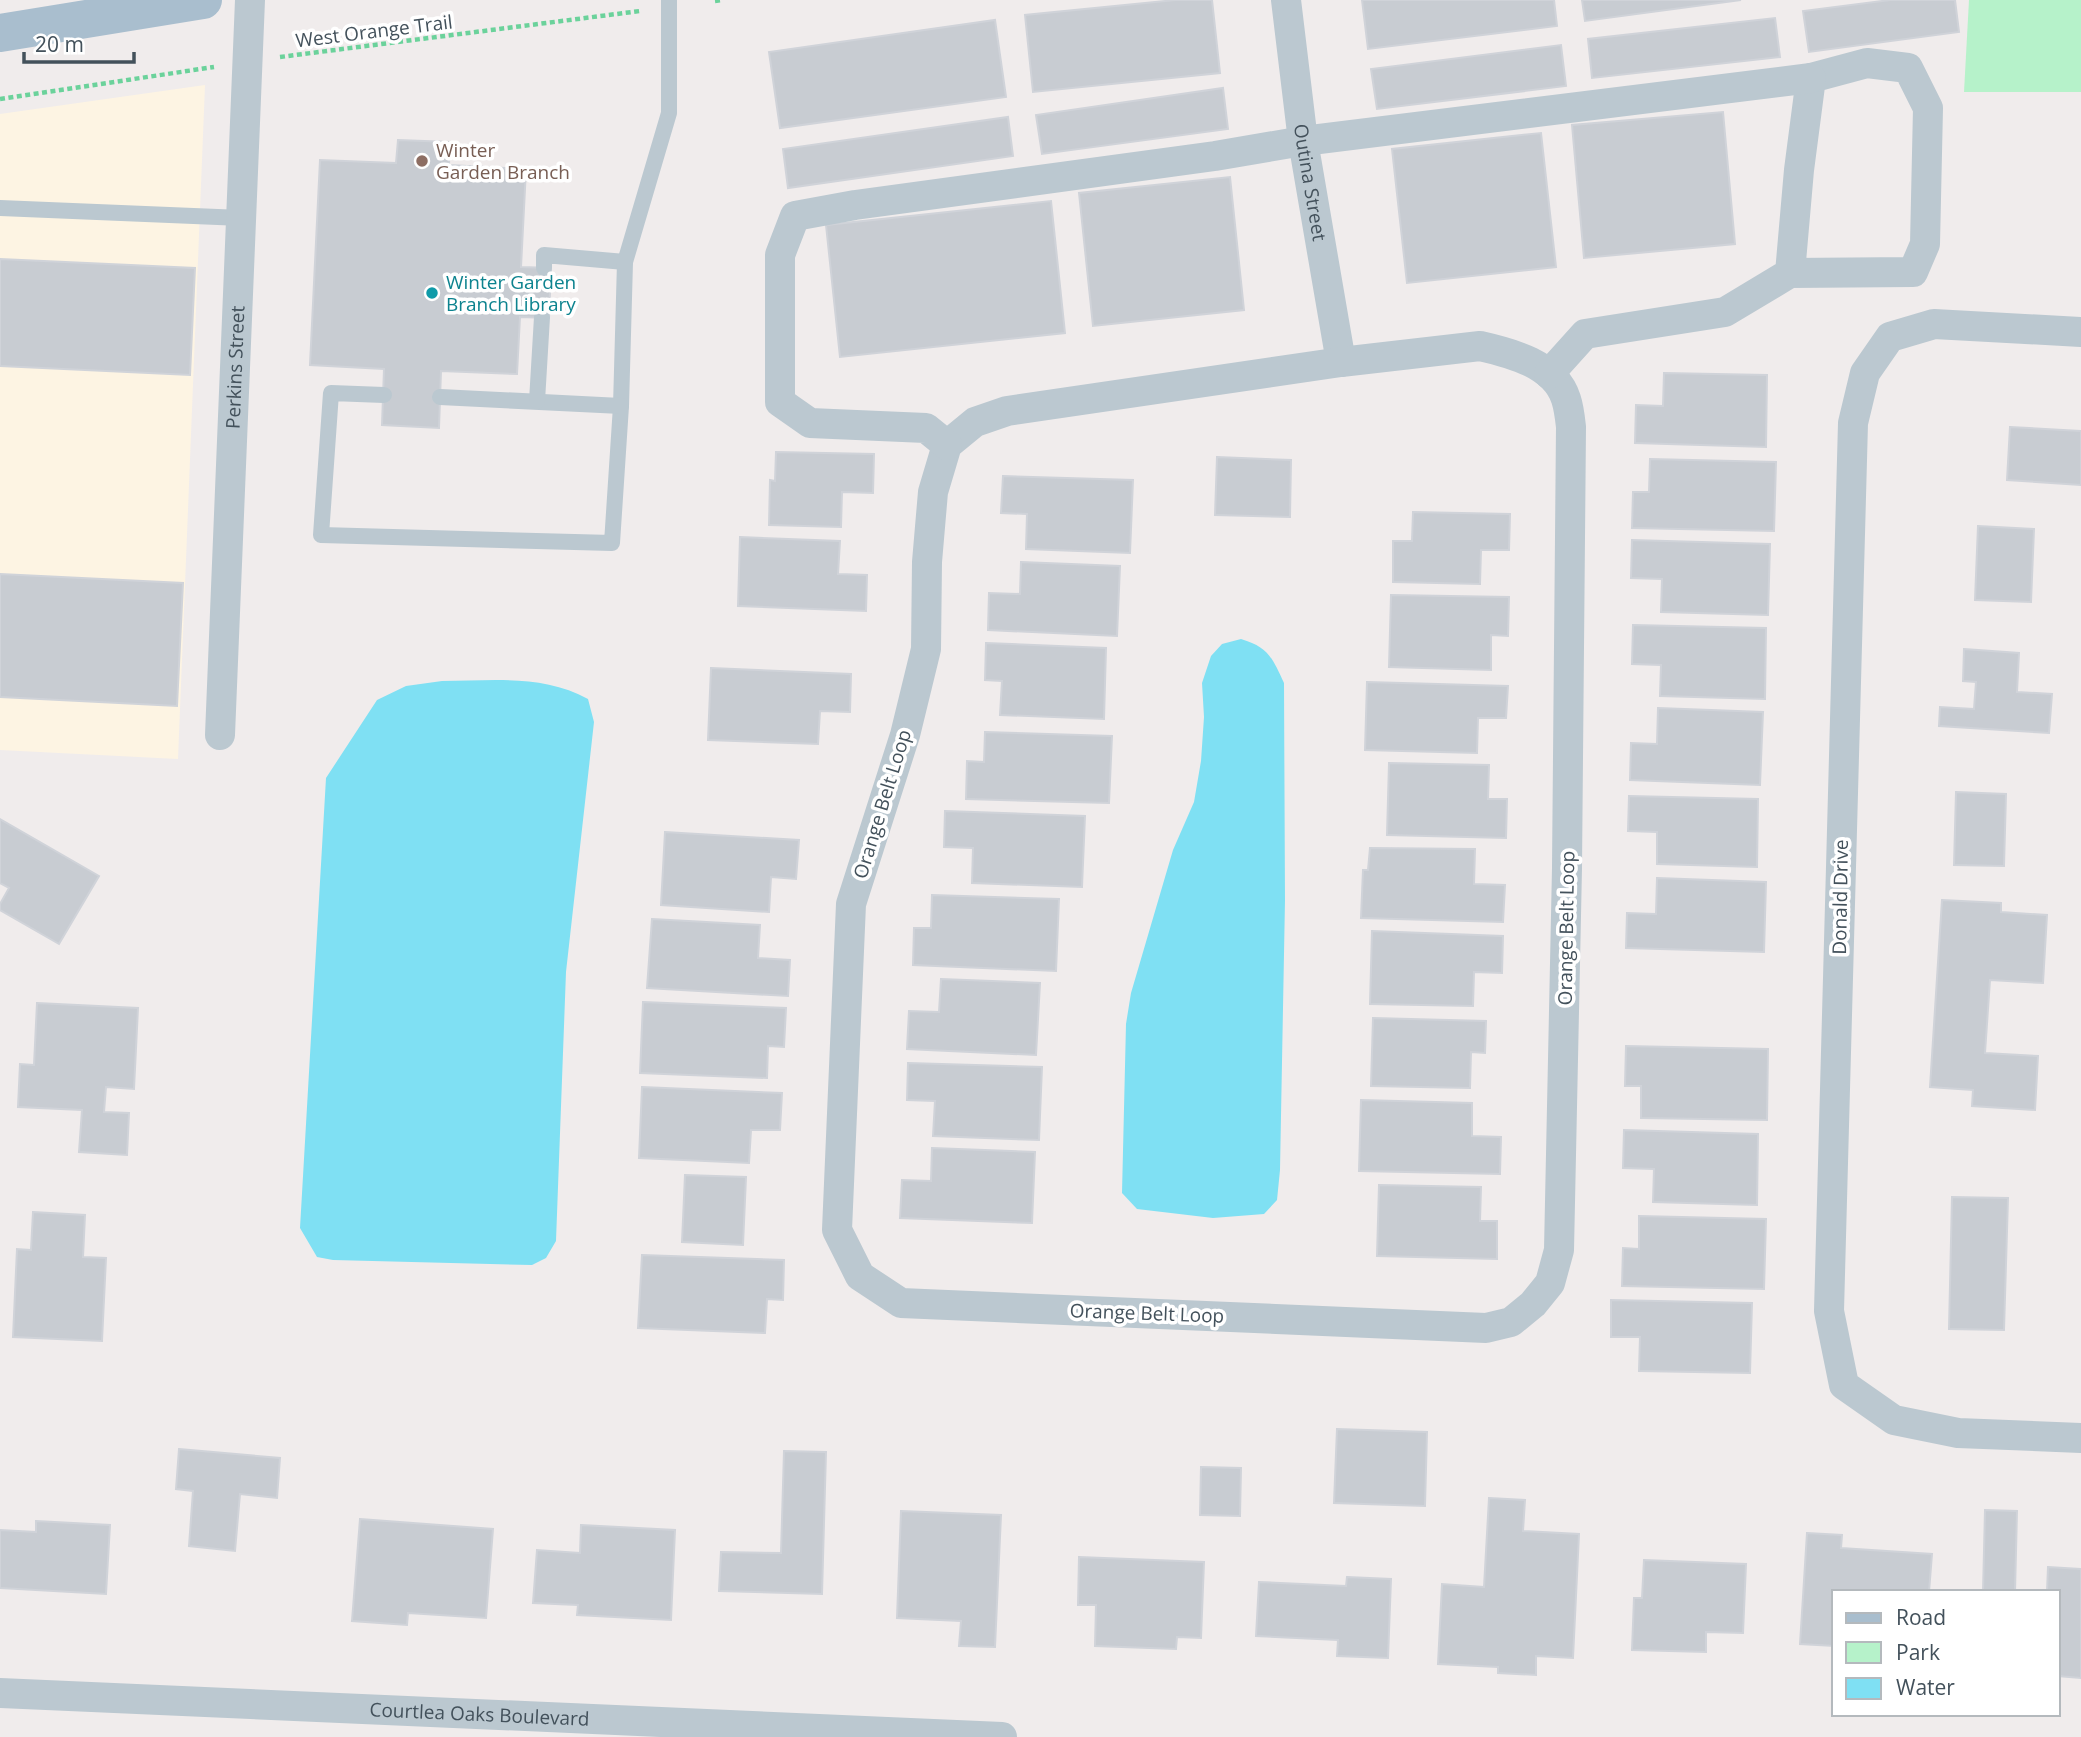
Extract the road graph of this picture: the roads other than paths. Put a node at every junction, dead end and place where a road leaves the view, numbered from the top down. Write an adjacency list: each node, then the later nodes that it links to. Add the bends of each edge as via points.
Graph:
1 (203, 0): 5 (main road)
2 (250, 0): 9 (street, Perkins Street)
3 (669, 0): 10 (lane, via 669,113)
4 (1286, 0): 7 (street, Outina Street)
5 (0, 33)
6 (1811, 78): 7 (street); 12 (street); 12 (street, via 1867,63 1908,68 1928,108 1925,244 1913,272)
7 (1303, 141): 15 (street, Outina Street); 21 (street, via 795,216 780,255 780,402 810,424 926,428)
8 (0, 208): 9 (lane)
9 (242, 218): 22 (street, Perkins Street)
10 (625, 262): 11 (lane, via 544,256); 20 (lane)
11 (544, 268)
12 (1790, 273): 16 (street, via 1725,312 1585,334)
13 (542, 317): 19 (lane)
14 (2081, 332): 23 (street, Donald Drive, via 1934,324 1890,337 1865,373 1853,423 1829,1311 1844,1385 1894,1420 1958,1433)
15 (1341, 362): 16 (street, Orange Belt Loop, via 1480,346 1516,354); 21 (street, Orange Belt Loop, via 1007,411 975,422)
16 (1549, 374): 21 (street, Orange Belt Loop, via 1566,397 1571,427 1559,1251 1550,1283 1533,1304 1511,1322 1486,1328 901,1303 860,1276 837,1230 851,904 905,735 926,649 933,492)
17 (384, 395): 20 (lane, via 331,393 321,535 612,543)
18 (440, 397): 19 (lane)
19 (537, 401): 20 (lane)
20 (621, 406)
21 (947, 445)
22 (220, 734)
23 (2081, 1438)
24 (0, 1693): 25 (street, Courtlea Oaks Boulevard)
25 (1002, 1737)

